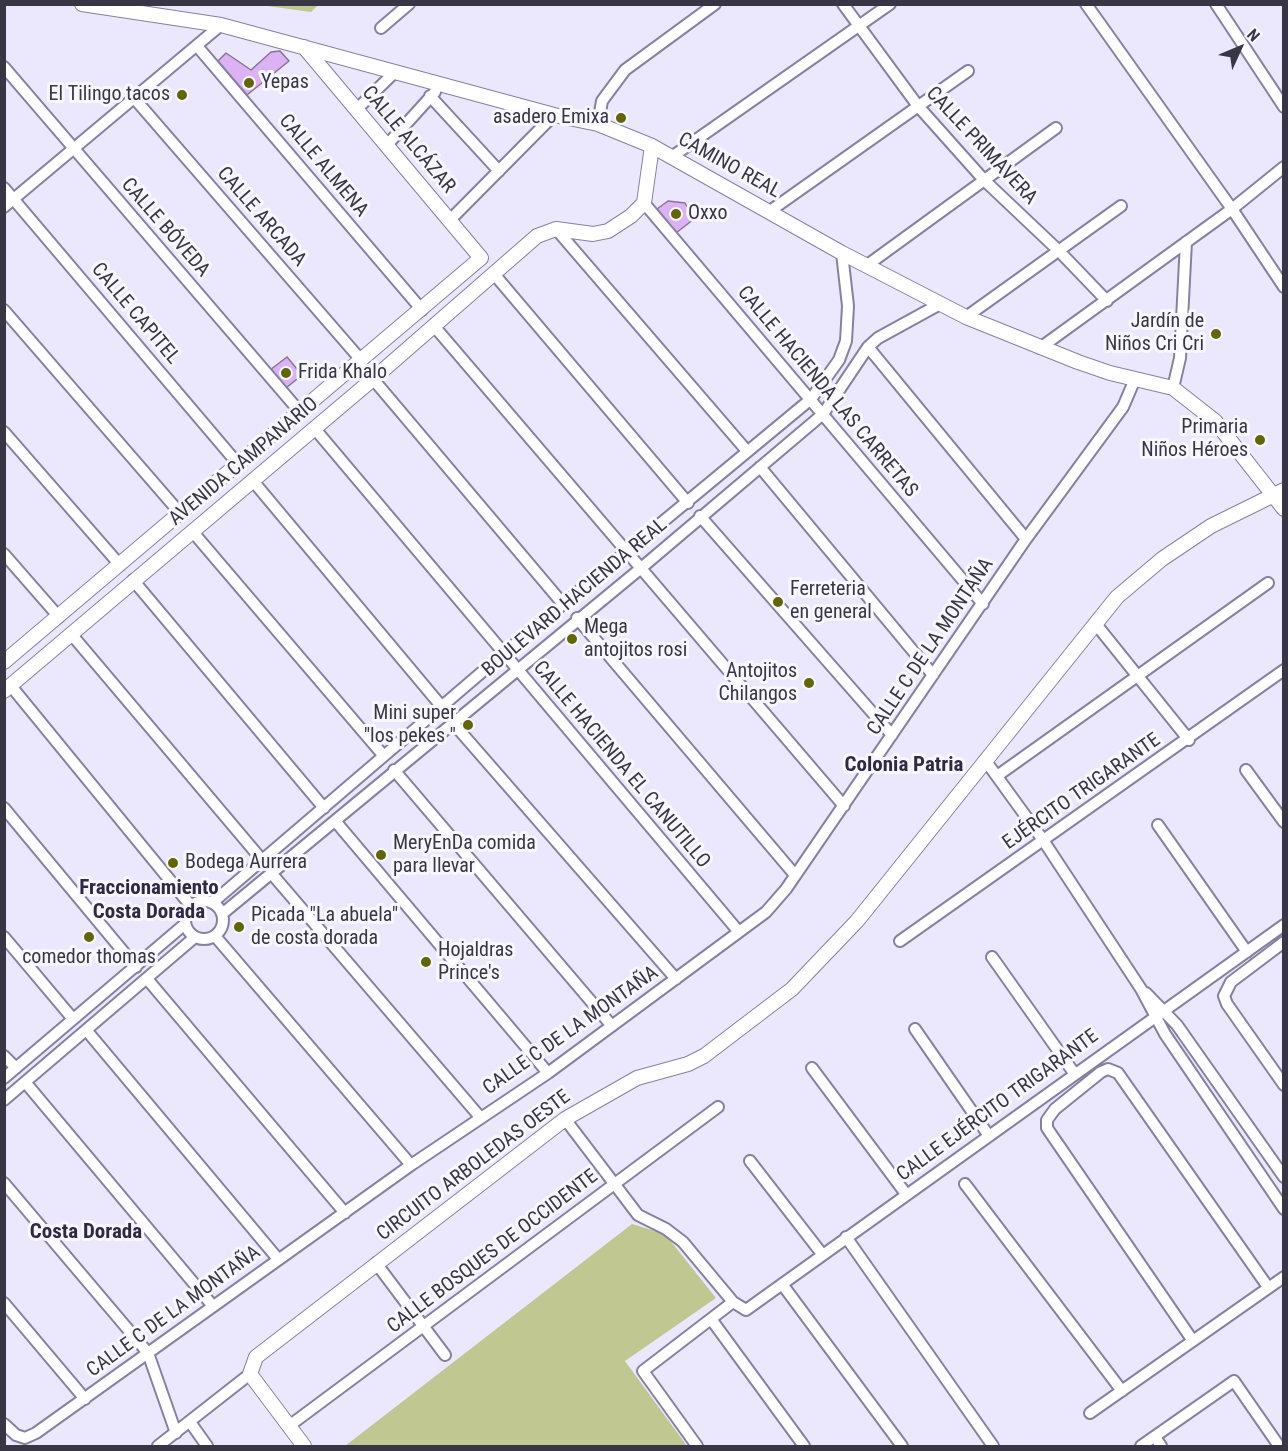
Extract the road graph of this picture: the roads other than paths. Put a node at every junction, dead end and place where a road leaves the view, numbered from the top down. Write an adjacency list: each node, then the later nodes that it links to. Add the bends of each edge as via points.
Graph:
1 (82, 4): 8 (street, CAMINO REAL)
2 (409, 4): 10 (street)
3 (716, 4): 23 (street, via 625,70 602,101)
4 (843, 4): 9 (street, CALLE PRIMAVERA)
5 (890, 4): 9 (street)
6 (1086, 4): 37 (street)
7 (1216, 4): 20 (street)
8 (221, 25): 11 (street); 12 (street, CAMINO REAL)
9 (858, 27): 19 (street, CALLE PRIMAVERA); 28 (street)
10 (381, 28)
11 (197, 46): 18 (street); 51 (street, CALLE ALMENA)
12 (304, 47): 15 (street, CAMINO REAL); 21 (street, CALLE ALCÁZAR)
13 (4, 67): 27 (street, CALLE BÓVEDA)
14 (968, 71): 19 (street)
15 (394, 72): 16 (street, CAMINO REAL); 21 (street)
16 (441, 84): 17 (street); 22 (street, CAMINO REAL)
17 (430, 96): 25 (street); 30 (street)
18 (134, 98): 27 (street); 56 (street, CALLE ARCADA)
19 (918, 106): 31 (street, CALLE PRIMAVERA); 38 (street)
20 (1284, 106)
21 (357, 109): 25 (street, CALLE ALCÁZAR)
22 (554, 115): 23 (street, CAMINO REAL); 30 (street)
23 (598, 124): 26 (street, CAMINO REAL)
24 (1056, 128): 31 (street)
25 (387, 145): 39 (street, CALLE ALCÁZAR)
26 (652, 146): 28 (street, CAMINO REAL); 34 (street)
27 (73, 148): 33 (street); 61 (street, CALLE BÓVEDA)
28 (673, 156): 38 (street, CAMINO REAL)
29 (1284, 167): 37 (street)
30 (498, 171): 39 (street)
31 (984, 180): 42 (street, CALLE PRIMAVERA); 45 (street)
32 (4, 188): 33 (street, CALLE CAPITEL)
33 (14, 199): 36 (street); 66 (street, CALLE CAPITEL)
34 (644, 203): 40 (street, via 608,231 593,234); 60 (street, CALLE HACIENDA LAS CARRETAS)
35 (1121, 206): 42 (street)
36 (4, 207)
37 (1232, 209): 41 (street); 47 (street)
38 (770, 211): 43 (street, CAMINO REAL)
39 (450, 220): 44 (street, CALLE ALCÁZAR)
40 (556, 229): 46 (street, AVENIDA CAMPANARIO, via 537,236); 65 (street)
41 (1186, 242): 48 (street); 59 (street, via 1180,358)
42 (1059, 251): 48 (street, CALLE PRIMAVERA); 52 (street)
43 (842, 253): 45 (street, CAMINO REAL); 60 (street, BOULEVARD HACIENDA REAL, via 848,306 846,341 839,360)
44 (482, 258): 51 (street, AVENIDA CAMPANARIO)
45 (866, 266): 49 (street, CAMINO REAL)
46 (494, 274): 53 (street, AVENIDA CAMPANARIO); 70 (street)
47 (1284, 287)
48 (1107, 301): 55 (street)
49 (940, 304): 52 (street, CAMINO REAL); 54 (street, BOULEVARD HACIENDA REAL)
50 (4, 310): 72 (street)
51 (422, 310): 56 (street, AVENIDA CAMPANARIO)
52 (966, 316): 55 (street, CAMINO REAL)
53 (434, 326): 58 (street, AVENIDA CAMPANARIO); 76 (street)
54 (868, 347): 62 (street, BOULEVARD HACIENDA REAL); 75 (street)
55 (1041, 348): 57 (street, CAMINO REAL)
56 (361, 360): 61 (street, AVENIDA CAMPANARIO)
57 (1135, 379): 59 (street, CAMINO REAL); 75 (street, CALLE C DE LA MONTAÑA, via 1122,407)
58 (373, 380): 63 (street, AVENIDA CAMPANARIO); 82 (street)
59 (1173, 388): 69 (street, CAMINO REAL, via 1215,421)
60 (811, 399): 62 (street, CALLE HACIENDA LAS CARRETAS); 65 (street, BOULEVARD HACIENDA REAL)
61 (300, 412): 66 (street, AVENIDA CAMPANARIO)
62 (823, 414): 67 (street, BOULEVARD HACIENDA REAL); 83 (street, CALLE HACIENDA LAS CARRETAS)
63 (315, 429): 68 (street, AVENIDA CAMPANARIO); 88 (street, CALLE HACIENDA EL CANUTILLO)
64 (4, 432): 78 (street)
65 (747, 451): 70 (street, BOULEVARD HACIENDA REAL)
66 (238, 464): 72 (street, AVENIDA CAMPANARIO)
67 (760, 466): 73 (street, BOULEVARD HACIENDA REAL); 92 (street)
68 (253, 481): 74 (street, AVENIDA CAMPANARIO); 95 (street)
69 (1279, 493): 71 (street, CAMINO REAL); 86 (street, CIRCUITO ARBOLEDAS OESTE, via 1237,512 1162,559 1117,597)
70 (688, 503): 76 (street, BOULEVARD HACIENDA REAL)
71 (1284, 509)
72 (180, 513): 78 (street, AVENIDA CAMPANARIO)
73 (700, 516): 79 (street, BOULEVARD HACIENDA REAL); 97 (street)
74 (192, 531): 80 (street, AVENIDA CAMPANARIO); 99 (street)
75 (1026, 539): 83 (street, CALLE C DE LA MONTAÑA)
76 (627, 553): 79 (street); 82 (street, BOULEVARD HACIENDA REAL)
77 (4, 554): 84 (street)
78 (120, 565): 84 (street, AVENIDA CAMPANARIO)
79 (640, 569): 85 (street, BOULEVARD HACIENDA REAL); 104 (street)
80 (134, 580): 87 (street, AVENIDA CAMPANARIO); 106 (street)
81 (1268, 583): 93 (street)
82 (563, 604): 88 (street, BOULEVARD HACIENDA REAL)
83 (983, 604): 92 (street, CALLE C DE LA MONTAÑA)
84 (59, 617): 89 (street, AVENIDA CAMPANARIO)
85 (577, 618): 90 (street, BOULEVARD HACIENDA REAL); 113 (street)
86 (1095, 623): 93 (street); 100 (street, CIRCUITO ARBOLEDAS OESTE)
87 (72, 635): 94 (street, AVENIDA CAMPANARIO); 111 (street)
88 (503, 654): 90 (street, CALLE HACIENDA EL CANUTILLO); 95 (street, BOULEVARD HACIENDA REAL)
89 (4, 662)
90 (516, 669): 96 (street, BOULEVARD HACIENDA REAL); 119 (street, CALLE HACIENDA EL CANUTILLO)
91 (1284, 670): 98 (street, EJÉRCITO TRIGARANTE)
92 (933, 675): 97 (street, CALLE C DE LA MONTAÑA)
93 (1137, 675): 98 (street); 103 (street)
94 (8, 688): 115 (street)
95 (442, 707): 99 (street, BOULEVARD HACIENDA REAL)
96 (453, 723): 102 (street, BOULEVARD HACIENDA REAL); 128 (street)
97 (892, 735): 104 (street, CALLE C DE LA MONTAÑA)
98 (1189, 740): 110 (street, EJÉRCITO TRIGARANTE)
99 (383, 755): 106 (street, BOULEVARD HACIENDA REAL)
100 (986, 760): 103 (street); 148 (street, CIRCUITO ARBOLEDAS OESTE, via 856,921 792,989 704,1056 637,1078)
101 (1246, 770): 108 (street)
102 (394, 771): 107 (street, BOULEVARD HACIENDA REAL); 134 (street)
103 (997, 776): 110 (street)
104 (844, 806): 113 (street, CALLE C DE LA MONTAÑA)
105 (4, 808): 127 (street)
106 (324, 808): 111 (street, BOULEVARD HACIENDA REAL)
107 (336, 822): 112 (street, BOULEVARD HACIENDA REAL); 140 (street)
108 (1284, 822)
109 (1158, 825): 125 (street)
110 (1043, 840): 123 (street, EJÉRCITO TRIGARANTE); 130 (street)
111 (262, 860): 114 (street, BOULEVARD HACIENDA REAL)
112 (272, 874): 116 (street, BOULEVARD HACIENDA REAL); 147 (street)
113 (795, 875): 119 (street, CALLE C DE LA MONTAÑA, via 766,912)
114 (212, 903): 115 (street); 116 (street)
115 (191, 906): 117 (street)
116 (222, 914): 120 (street, via 223,922)
117 (185, 924): 122 (street); 127 (street)
118 (1284, 925): 125 (street, CALLE EJÉRCITO TRIGARANTE)
119 (739, 932): 128 (street, CALLE C DE LA MONTAÑA)
120 (215, 936): 122 (street, via 205,940); 151 (street)
121 (4, 937): 133 (street)
122 (195, 937): 129 (street)
123 (900, 941)
124 (1284, 942): 144 (street, via 1231,982 1224,996)
125 (1247, 952): 131 (street, CALLE EJÉRCITO TRIGARANTE)
126 (992, 957): 141 (street)
127 (136, 967): 133 (street)
128 (676, 979): 134 (street, CALLE C DE LA MONTAÑA)
129 (148, 980): 136 (street); 158 (street)
130 (1141, 989): 131 (street); 132 (street)
131 (1164, 1010): 132 (street, CALLE EJÉRCITO TRIGARANTE); 152 (street)
132 (1154, 1017): 141 (street, CALLE EJÉRCITO TRIGARANTE); 157 (street)
133 (73, 1019): 138 (street)
134 (612, 1026): 140 (street, CALLE C DE LA MONTAÑA)
135 (915, 1029): 149 (street)
136 (87, 1031): 143 (street); 161 (street)
137 (4, 1056): 138 (street)
138 (16, 1068): 142 (street)
139 (812, 1068): 156 (street)
140 (548, 1073): 147 (street, CALLE C DE LA MONTAÑA)
141 (1074, 1073): 149 (street, CALLE EJÉRCITO TRIGARANTE)
142 (4, 1078)
143 (25, 1082): 145 (street); 168 (street)
144 (1284, 1085)
145 (4, 1100)
146 (718, 1107): 155 (street, CALLE BOSQUES DE OCCIDENTE)
147 (480, 1117): 151 (street, CALLE C DE LA MONTAÑA)
148 (565, 1119): 155 (street); 162 (street, CIRCUITO ARBOLEDAS OESTE)
149 (989, 1136): 156 (street, CALLE EJÉRCITO TRIGARANTE)
150 (750, 1161): 160 (street)
151 (411, 1165): 158 (street, CALLE C DE LA MONTAÑA)
152 (1284, 1177)
153 (4, 1183): 172 (street)
154 (965, 1184): 175 (street)
155 (614, 1185): 166 (street, via 638,1215 682,1242); 170 (street, CALLE BOSQUES DE OCCIDENTE)
156 (906, 1194): 159 (street, CALLE EJÉRCITO TRIGARANTE)
157 (1284, 1209)
158 (345, 1213): 161 (street, CALLE C DE LA MONTAÑA)
159 (846, 1237): 160 (street, CALLE EJÉRCITO TRIGARANTE); 190 (street)
160 (822, 1254): 164 (street, CALLE EJÉRCITO TRIGARANTE)
161 (278, 1258): 168 (street, CALLE C DE LA MONTAÑA)
162 (376, 1263): 170 (street); 174 (street, CIRCUITO ARBOLEDAS OESTE, via 266,1347 256,1357)
163 (1284, 1277): 165 (street)
164 (782, 1284): 166 (street, CALLE EJÉRCITO TRIGARANTE, via 746,1310); 189 (street)
165 (1268, 1287): 171 (street); 171 (street, via 1118,1073 1108,1069 1101,1072 1055,1108 1047,1128)
166 (733, 1302): 169 (street)
167 (4, 1303): 176 (street)
168 (212, 1305): 172 (street, CALLE C DE LA MONTAÑA)
169 (711, 1319): 187 (street, via 643,1371); 188 (street)
170 (424, 1326): 173 (street); 180 (street, CALLE BOSQUES DE OCCIDENTE)
171 (1193, 1341): 175 (street)
172 (148, 1353): 176 (street, CALLE C DE LA MONTAÑA); 181 (street)
173 (445, 1354)
174 (250, 1374): 178 (street); 180 (street)
175 (1122, 1391): 177 (street)
176 (85, 1399): 183 (street, CALLE C DE LA MONTAÑA)
177 (1090, 1413)
178 (190, 1422): 181 (street); 185 (street)
179 (4, 1424): 183 (street)
180 (289, 1426): 186 (street)
181 (176, 1433): 184 (street)
182 (1155, 1437): 191 (street); 192 (street); 193 (street, via 1234,1381)
183 (26, 1441)
184 (158, 1446)
185 (207, 1446)
186 (304, 1446)
187 (697, 1446)
188 (804, 1446)
189 (902, 1446)
190 (993, 1446)
191 (1141, 1446)
192 (1161, 1446)
193 (1279, 1446)

